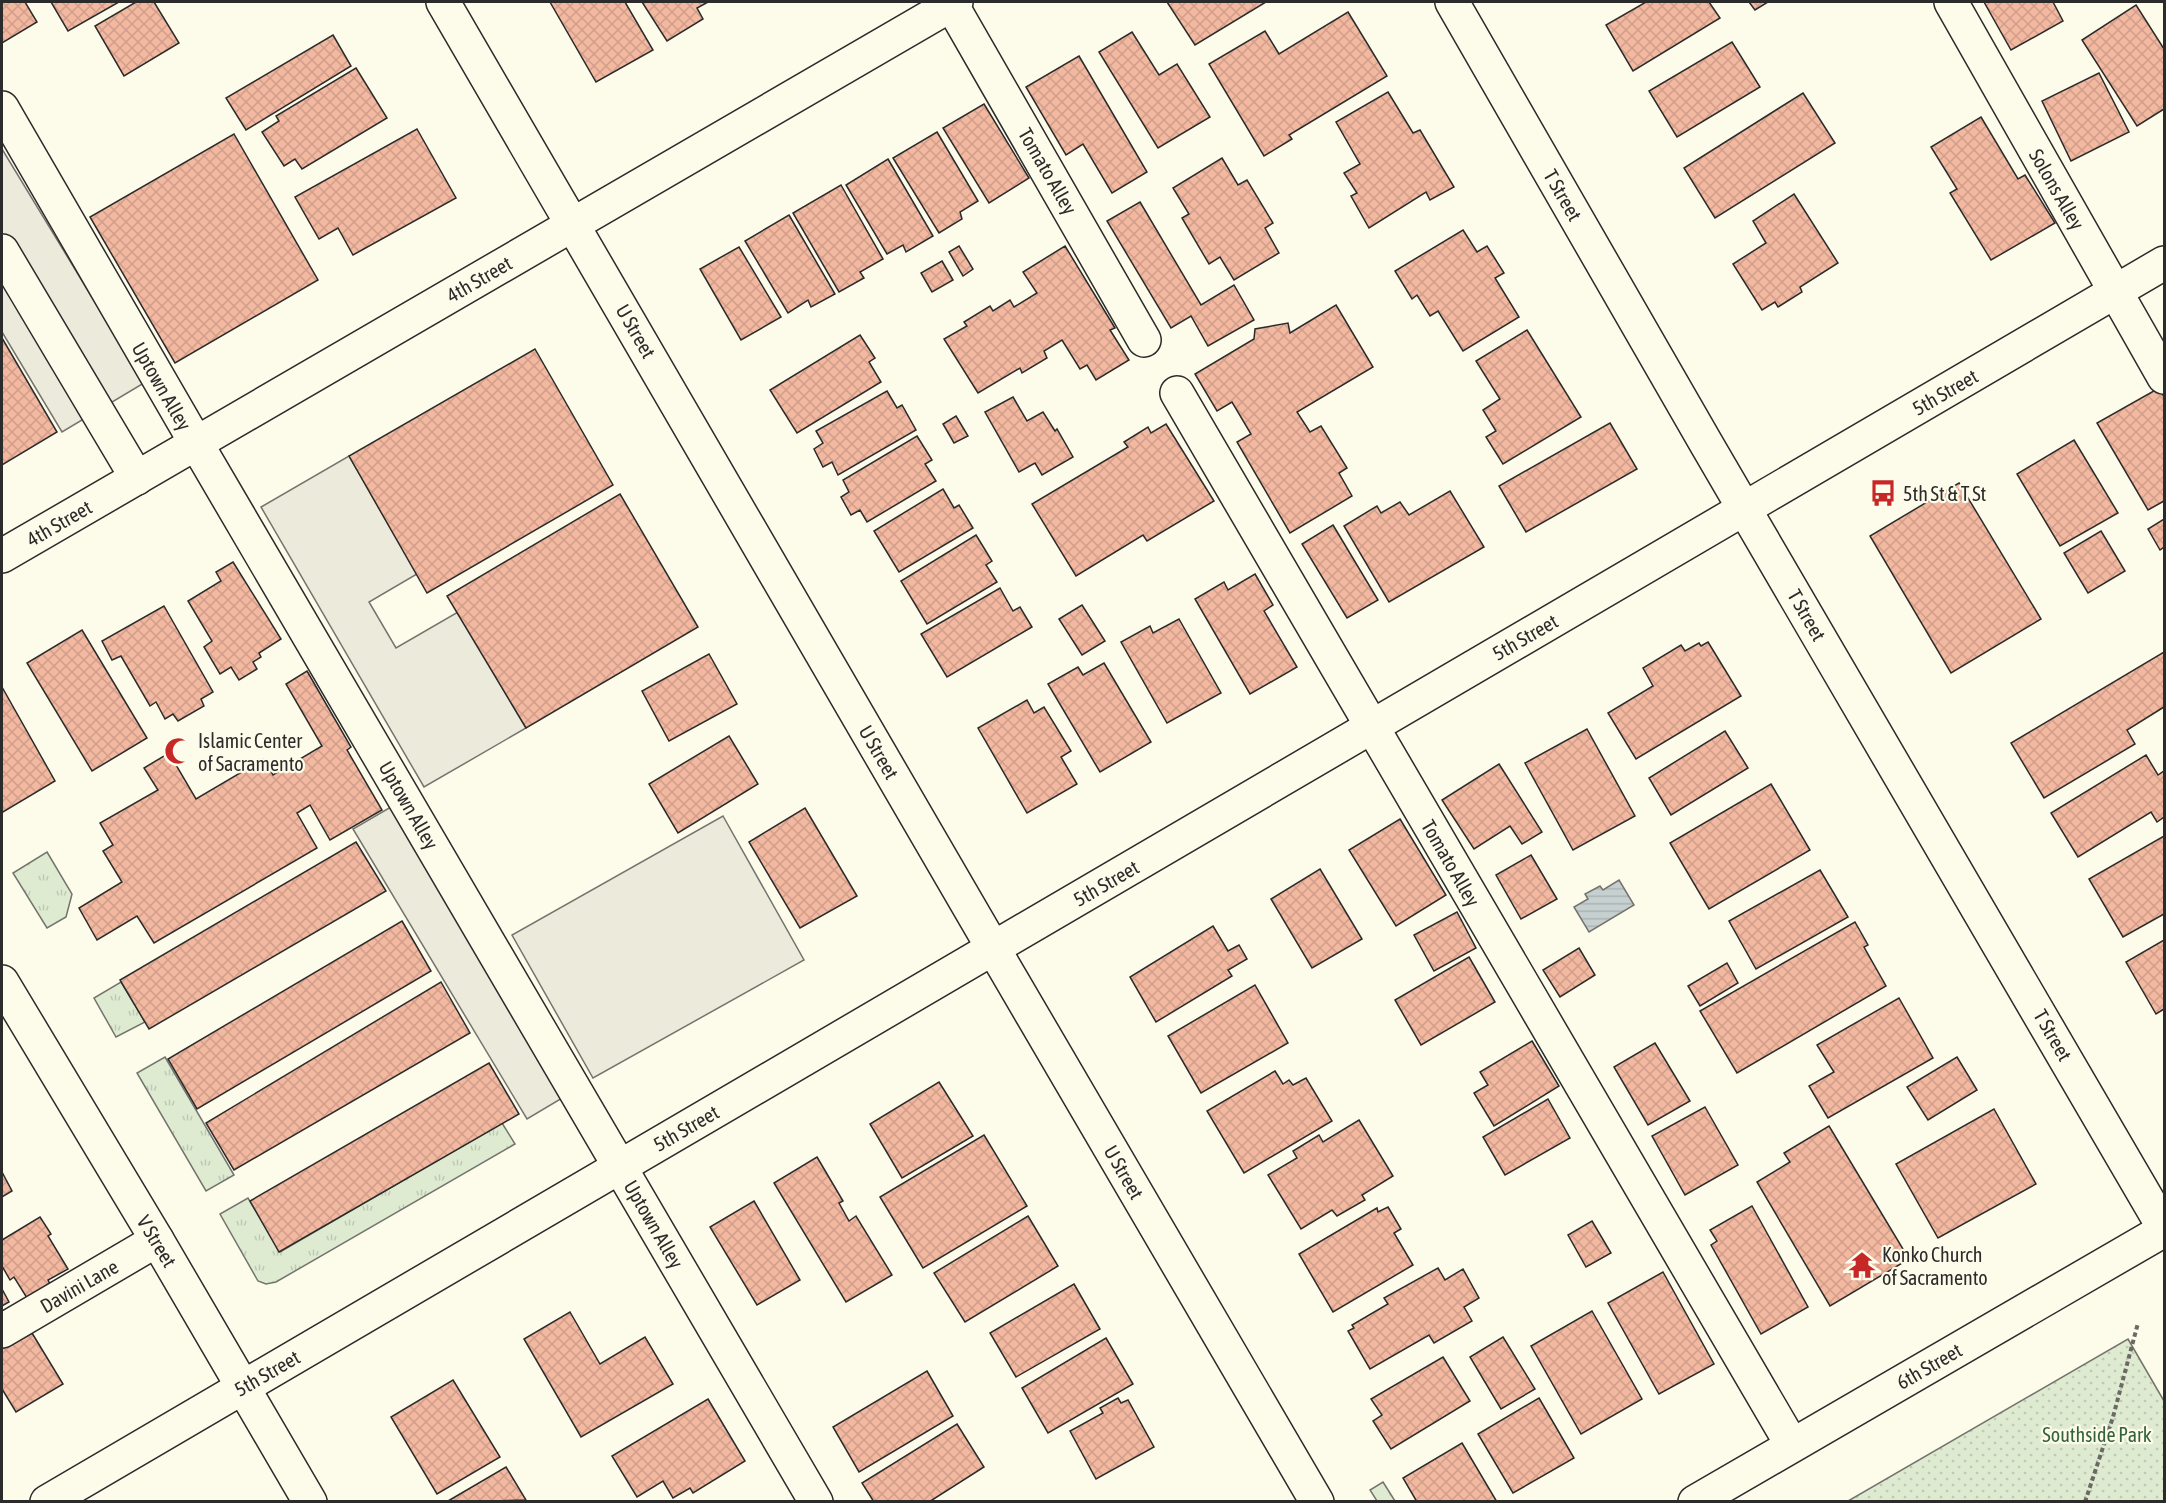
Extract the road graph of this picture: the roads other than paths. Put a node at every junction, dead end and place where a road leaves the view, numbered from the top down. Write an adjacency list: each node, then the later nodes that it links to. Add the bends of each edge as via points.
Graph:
1 (443, 2): 6 (street, U Street)
2 (953, 2): 6 (street, 4th Street); 10 (street, Tomato Alley)
3 (1452, 2): 15 (street, T Street)
4 (1951, 2): 9 (street, Solons Alley)
5 (2, 108): 13 (street, Uptown Alley)
6 (572, 225): 13 (street, 4th Street); 18 (street, U Street)
7 (2, 251): 14 (street)
8 (2164, 263): 9 (street, 5th Street)
9 (2115, 292): 11 (street, Solons Alley); 15 (street, 5th Street)
10 (1144, 340)
11 (2164, 376)
12 (1177, 393): 17 (street, Tomato Alley)
13 (195, 443): 14 (street, 4th Street); 20 (street, Uptown Alley)
14 (137, 478): 16 (street, 4th Street)
15 (1745, 509): 17 (street, 5th Street); 21 (street, T Street)
16 (2, 556)
17 (1371, 727): 18 (street, 5th Street); 25 (street, Tomato Alley)
18 (993, 948): 20 (street, 5th Street); 29 (street, U Street)
19 (2, 982): 22 (street, V Street)
20 (621, 1166): 24 (street, 5th Street); 28 (street, Uptown Alley)
21 (2164, 1229): 25 (street, 6th Street)
22 (157, 1240): 23 (street, Davini Lane); 24 (street, V Street)
23 (2, 1331)
24 (243, 1387): 26 (street, 5th Street); 27 (street, V Street)
25 (1792, 1445): 30 (street, 6th Street)
26 (47, 1502)
27 (310, 1502)
28 (816, 1502)
29 (1317, 1502)
30 (1695, 1502)

